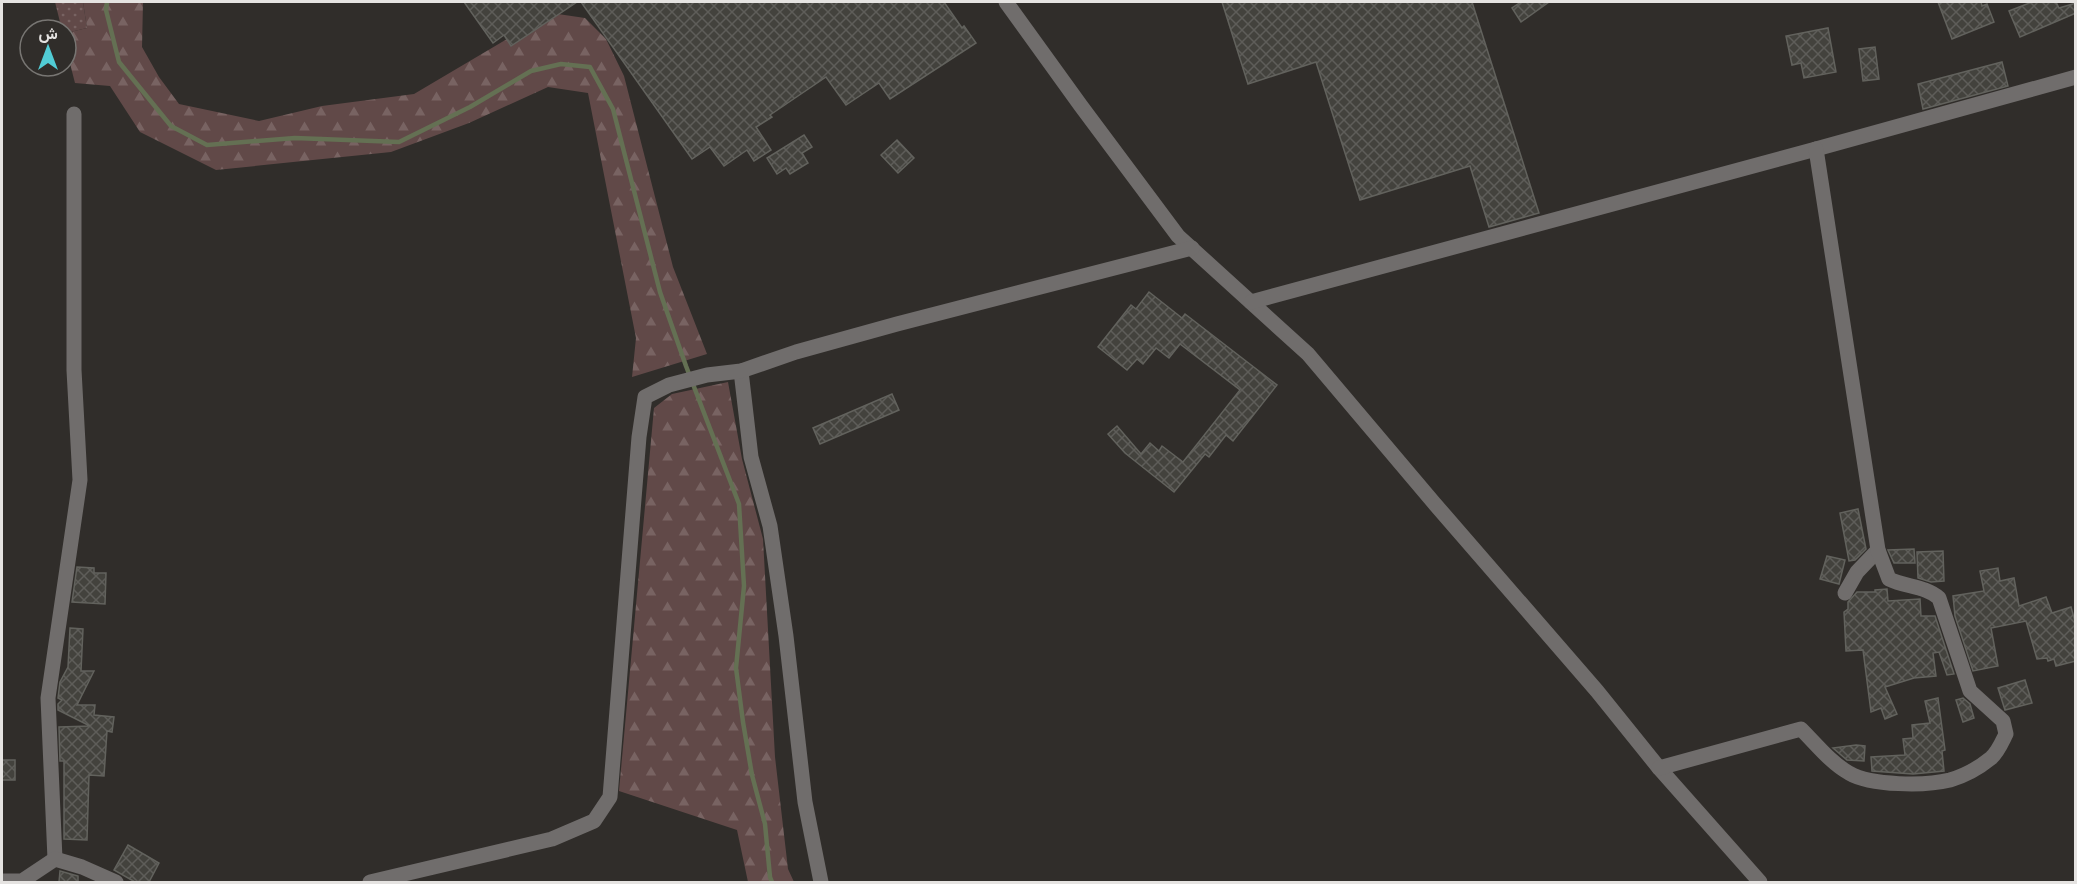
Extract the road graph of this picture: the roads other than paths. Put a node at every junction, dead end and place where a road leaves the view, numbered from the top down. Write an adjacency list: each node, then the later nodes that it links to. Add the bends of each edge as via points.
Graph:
1 (1006, 2): 5 (street, via 1171,226)
2 (2076, 77): 4 (street)
3 (74, 114): 11 (street, via 74,370 80,480 48,698)
4 (1816, 149): 6 (street); 8 (street)
5 (1192, 248): 6 (street); 7 (street, via 897,324)
6 (1251, 302): 10 (street, via 1308,354 1597,690)
7 (741, 371): 14 (street, via 669,385 645,397 610,797 594,821 552,838); 15 (street, via 752,457 770,526 805,802)
8 (1878, 550): 9 (street, via 1857,572); 10 (street, via 1889,579 1932,592 1939,598 1970,691 2003,721 2006,734 1993,756 1950,779 1884,783 1850,774 1801,729)
9 (1845, 593)
10 (1659, 768): 16 (street)
11 (55, 859): 12 (street, via 22,881); 13 (street)
12 (2, 881)
13 (116, 882)
14 (369, 882)
15 (821, 882)
16 (1760, 882)

